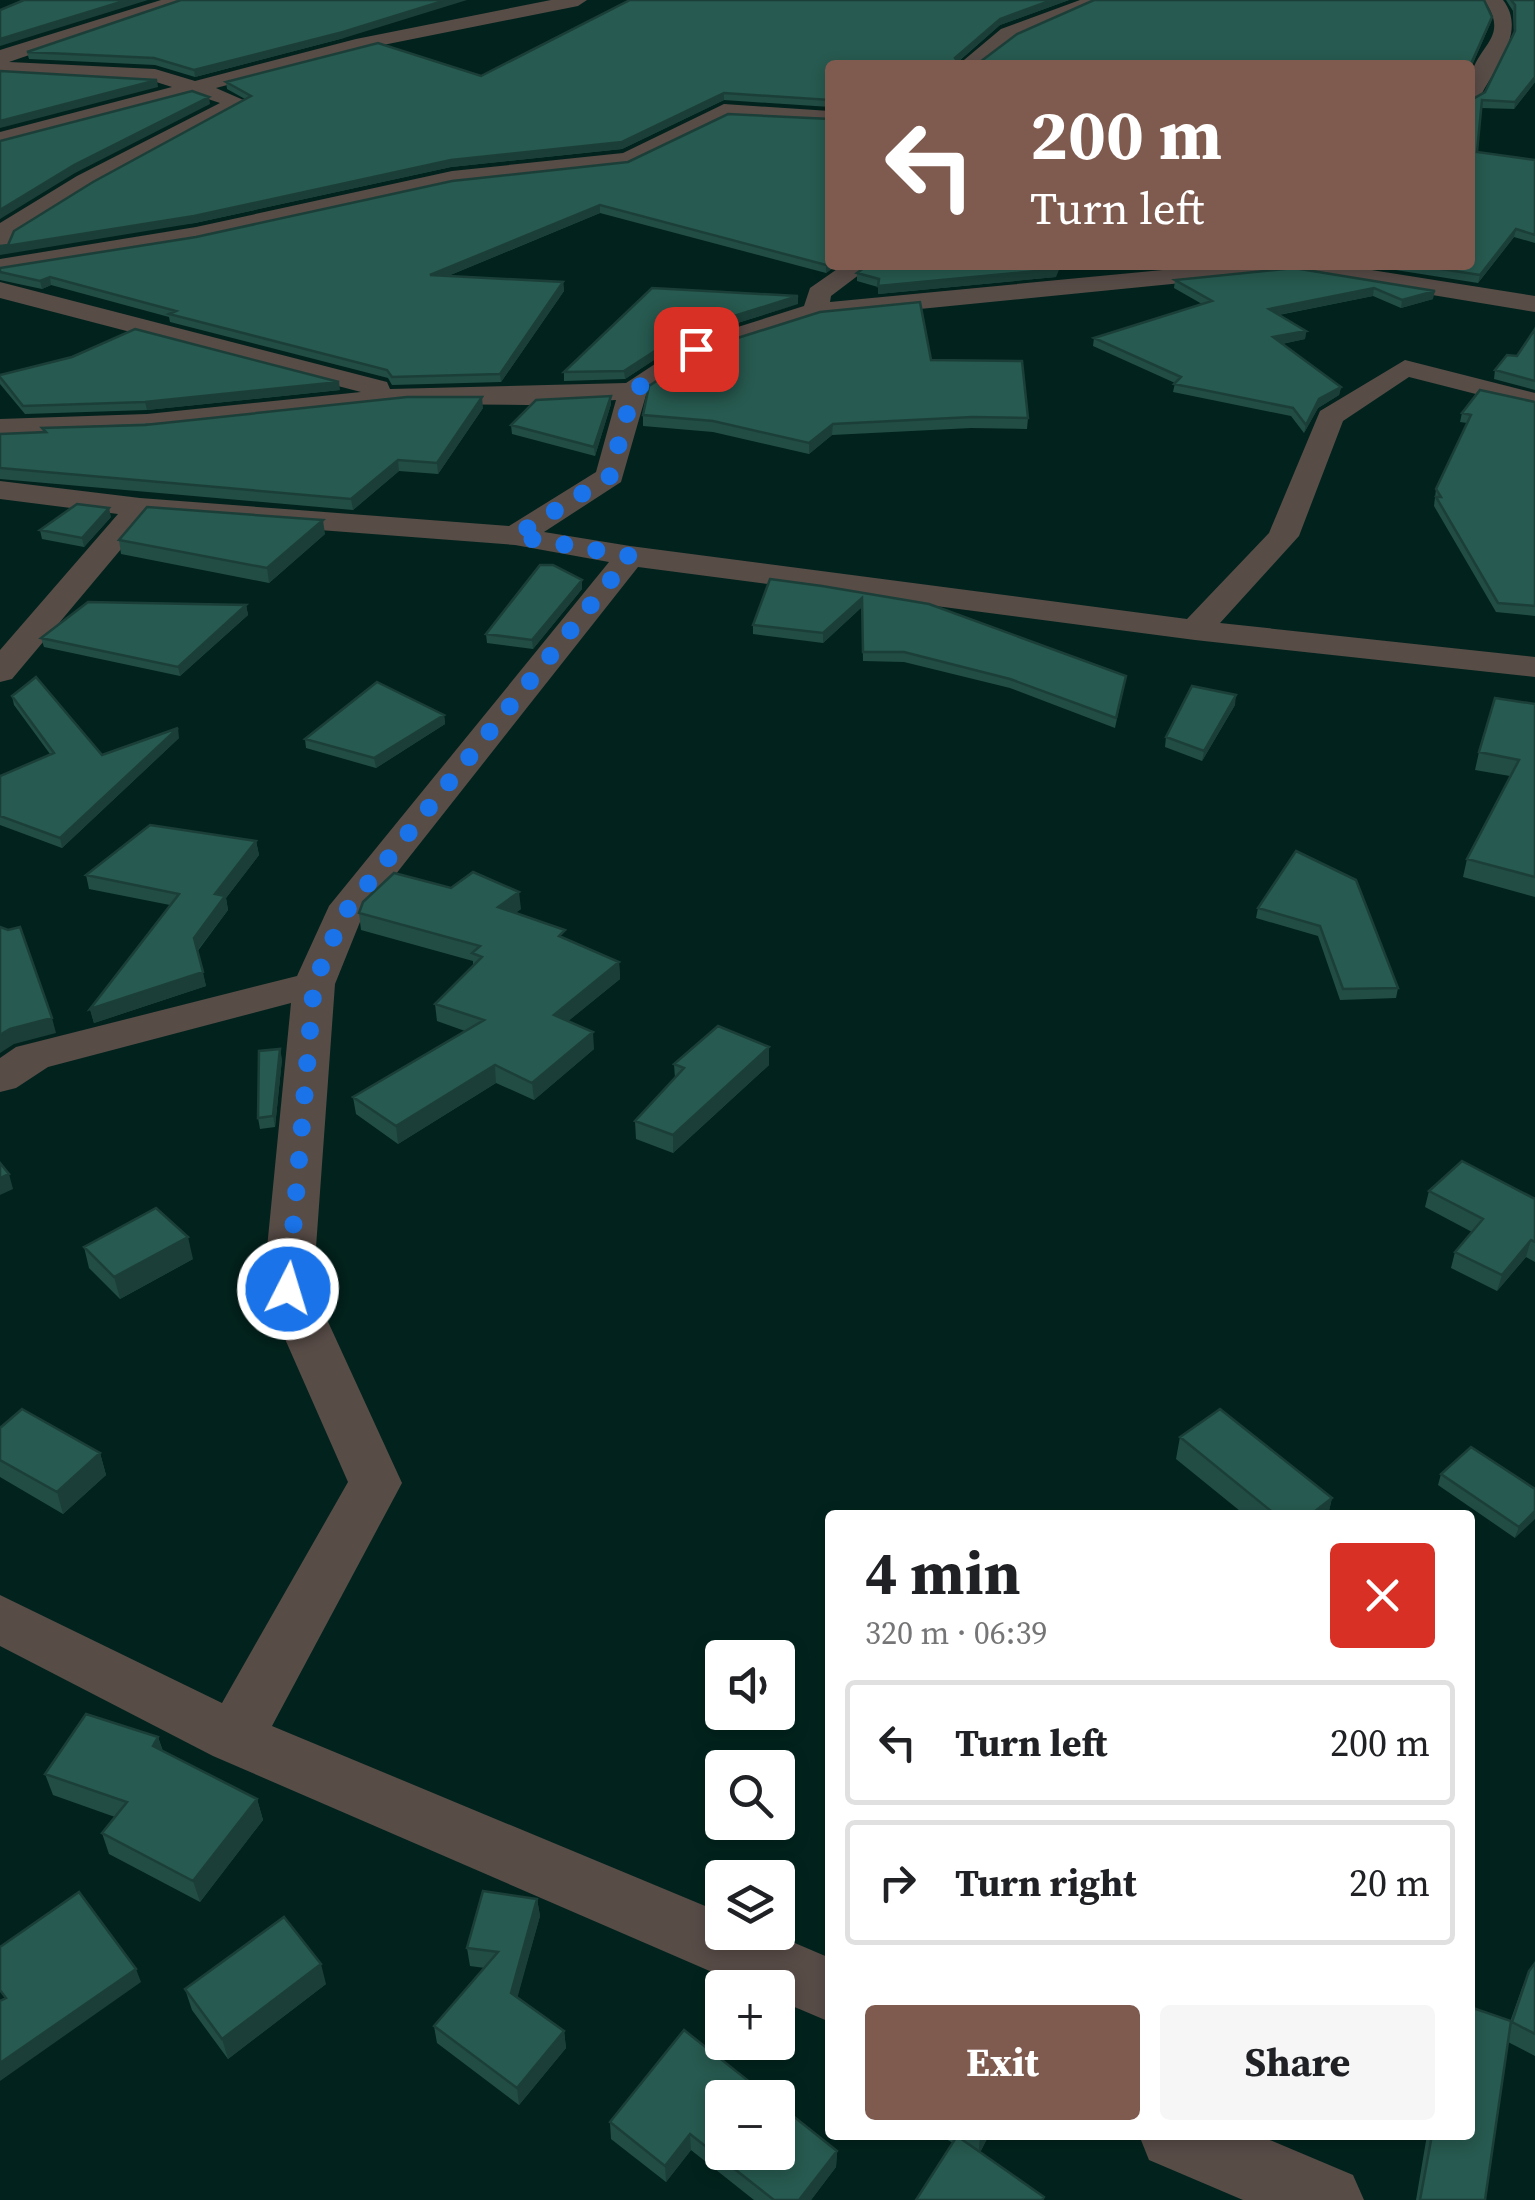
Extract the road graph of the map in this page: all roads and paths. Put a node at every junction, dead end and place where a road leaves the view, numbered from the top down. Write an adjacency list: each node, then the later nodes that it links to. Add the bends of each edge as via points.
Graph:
1 (180, 0): 5 (street)
2 (578, 0): 8 (street, via 356,45)
3 (1097, 0): 6 (street, via 1008,33)
4 (1493, 0): 9 (street, via 1505,29)
5 (0, 60)
6 (974, 60)
7 (0, 68): 8 (street, via 155,75)
8 (197, 87): 11 (street); 12 (street, via 238,102 85,181 1,234)
9 (1475, 88)
10 (825, 117): 13 (street, via 724,110 628,159 452,178 196,234)
11 (0, 139)
12 (0, 244)
13 (0, 266)
14 (853, 270): 19 (street, via 819,293)
15 (1243, 270): 19 (street)
16 (1325, 270): 18 (street)
17 (0, 290): 21 (street)
18 (1535, 304)
19 (816, 312): 20 (street, via 696,349)
20 (633, 391): 21 (street); 26 (street, via 610,476)
21 (408, 396): 23 (street, via 147,422)
22 (1535, 402): 28 (street, via 1405,368 1330,416 1283,536)
23 (0, 428)
24 (0, 490): 25 (street)
25 (140, 507): 26 (street); 30 (street)
26 (515, 536): 27 (street)
27 (630, 556): 28 (street); 31 (street, via 343,915)
28 (1195, 630): 29 (street)
29 (1535, 666)
30 (0, 672)
31 (314, 984): 32 (street, via 32,1057); 34 (street, via 288,1289 375,1482)
32 (0, 1078)
33 (0, 1619): 34 (street)
34 (234, 1738): 35 (street)
35 (825, 1988)
36 (1186, 2140): 37 (street)
37 (1328, 2200)

